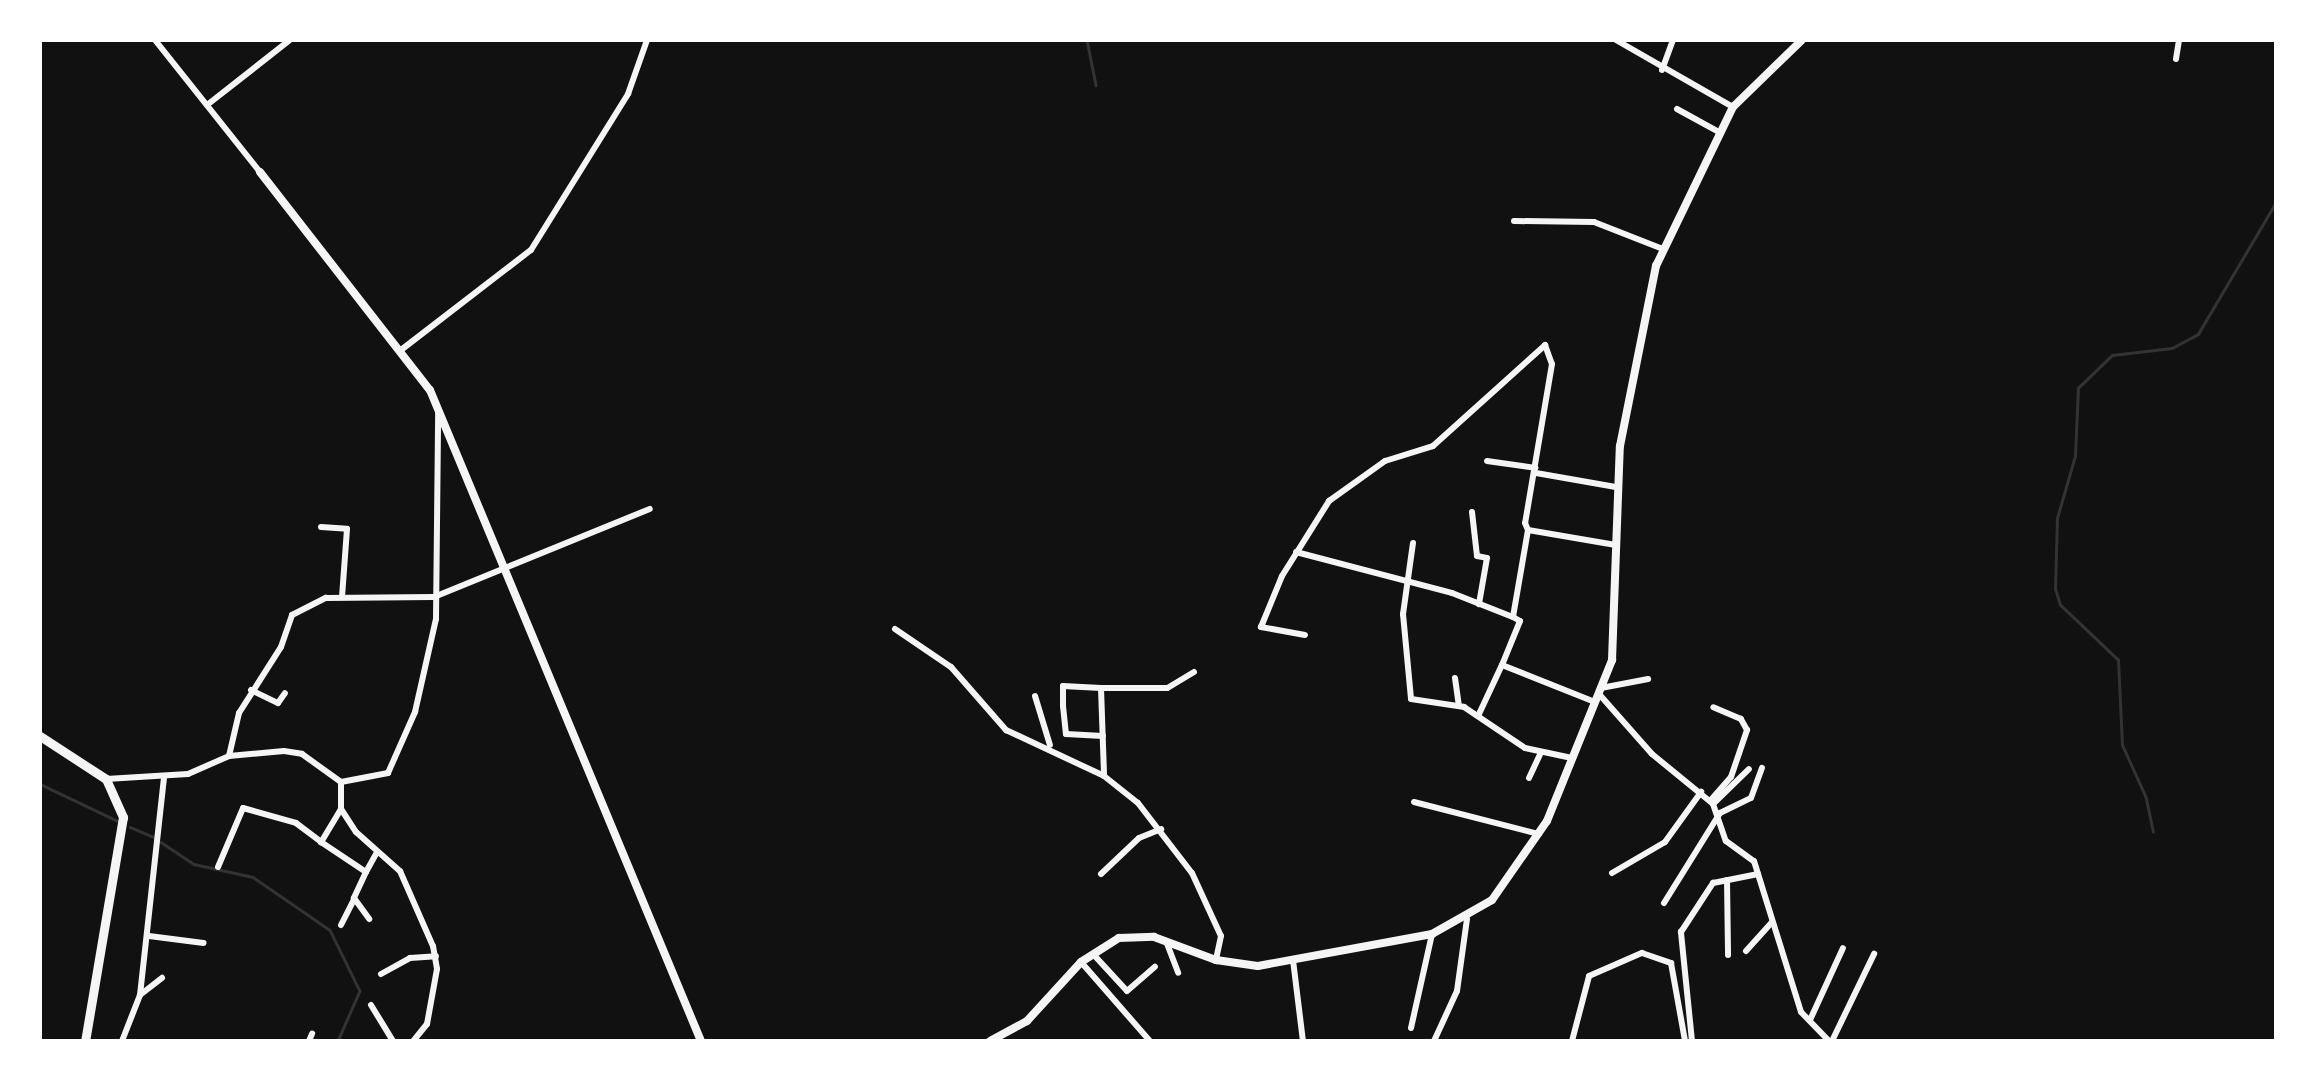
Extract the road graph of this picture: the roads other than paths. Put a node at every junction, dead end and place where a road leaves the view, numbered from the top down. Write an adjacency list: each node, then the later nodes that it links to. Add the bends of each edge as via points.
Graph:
1 (155, 40): 10 (street)
2 (290, 40): 10 (street)
3 (647, 40): 17 (street, via 628,94 531,250)
4 (1616, 40): 9 (street)
5 (1673, 40): 9 (street)
6 (1802, 40): 11 (street)
7 (2179, 40): 8 (street)
8 (2176, 59)
9 (1662, 70): 11 (street)
10 (207, 105): 14 (street)
11 (1733, 107): 13 (street)
12 (1676, 109): 13 (street)
13 (1719, 132): 16 (street)
14 (260, 172): 17 (street)
15 (1514, 221): 16 (street, via 1594,222)
16 (1663, 249): 21 (street, via 1626,399)
17 (401, 350): 18 (street)
18 (438, 406): 29 (street); 32 (street)
19 (1488, 461): 20 (street)
20 (1536, 470): 21 (street); 25 (street); 28 (street, via 1552,364 1545,344 1433,446 1385,460 1329,501)
21 (1616, 487): 27 (street)
22 (650, 509): 29 (street)
23 (1472, 512): 33 (street, via 1477,556 1488,558)
24 (320, 528): 31 (street, via 347,529)
25 (1528, 530): 27 (street); 34 (street)
26 (1413, 543): 30 (street)
27 (1616, 546): 44 (street, via 1618,617)
28 (1296, 552): 30 (street); 36 (street, via 1261,627)
29 (506, 569): 32 (street); 109 (street)
30 (1406, 580): 33 (street); 46 (street, via 1411,699)
31 (342, 597): 32 (street); 42 (street, via 292,615 281,647)
32 (434, 597): 62 (street, via 436,619 396,763 374,781)
33 (1479, 604): 34 (street)
34 (1513, 617): 37 (street, via 1520,621)
35 (895, 629): 52 (street, via 951,667 1006,730)
36 (1305, 635)
37 (1502, 665): 44 (street); 48 (street)
38 (1194, 672): 41 (street, via 1167,688)
39 (1455, 678): 46 (street)
40 (1648, 679): 44 (street)
41 (1101, 688): 49 (street, via 1063,686); 51 (street)
42 (251, 690): 43 (street, via 278,703); 54 (street)
43 (286, 693)
44 (1599, 695): 55 (street); 63 (street, via 1652,754)
45 (1035, 696): 52 (street)
46 (1460, 706): 48 (street)
47 (1713, 707): 65 (street, via 1742,719 1747,730 1730,777)
48 (1479, 714): 53 (street)
49 (1066, 734): 51 (street); 52 (street)
50 (40, 736): 61 (main road)
51 (1103, 736): 59 (street)
52 (1049, 747): 59 (street)
53 (1540, 754): 55 (street); 60 (street)
54 (229, 756): 58 (street); 62 (street, via 302,754)
55 (1572, 758): 69 (street)
56 (1748, 768): 65 (street)
57 (1762, 768): 67 (street, via 1751,798)
58 (164, 776): 61 (street); 85 (street)
59 (1104, 776): 68 (street)
60 (1529, 778)
61 (106, 779): 105 (main road, via 120,805 124,838)
62 (340, 782): 66 (street)
63 (1702, 792): 65 (street); 74 (street, via 1665,842)
64 (1414, 802): 69 (street)
65 (1712, 802): 67 (street)
66 (340, 809): 70 (street); 71 (street)
67 (1720, 813): 76 (street, via 1726,841 1754,861); 79 (street)
68 (1160, 830): 75 (street, via 1140,838); 94 (street, via 1213,916 1220,936)
69 (1540, 835): 81 (street, via 1492,900)
70 (321, 842): 72 (street, via 296,823 243,808); 73 (street)
71 (376, 852): 73 (street); 93 (street, via 400,871)
72 (218, 866)
73 (366, 872): 78 (street)
74 (1612, 873)
75 (1101, 874)
76 (1758, 874): 77 (street); 82 (street)
77 (1727, 880): 92 (street); 115 (street, via 1703,891 1681,932)
78 (354, 898): 80 (street); 83 (street)
79 (1664, 902)
80 (369, 919)
81 (1467, 919): 84 (street); 113 (street, via 1457,991)
82 (1772, 922): 89 (street); 103 (street, via 1801,1012)
83 (341, 926)
84 (1432, 934): 95 (street); 104 (street)
85 (150, 936): 87 (street); 101 (street)
86 (1166, 941): 90 (street, via 1131,936); 94 (street); 98 (street)
87 (204, 943)
88 (1843, 948): 103 (street)
89 (1746, 951)
90 (1093, 953): 96 (street); 97 (street, via 1127,991)
91 (1874, 954): 116 (street)
92 (1728, 955)
93 (436, 956): 99 (street, via 410,958); 108 (street, via 428,1024)
94 (1216, 960): 95 (street, via 1258,966)
95 (1293, 960): 112 (street)
96 (1082, 962): 110 (street, via 1026,1021); 111 (street)
97 (1155, 966)
98 (1178, 973)
99 (381, 974)
100 (162, 978): 101 (street)
101 (140, 995): 106 (street)
102 (371, 1005): 107 (street)
103 (1810, 1020): 116 (street)
104 (1411, 1028)
105 (85, 1041)
106 (122, 1041)
107 (393, 1041)
108 (413, 1041)
109 (701, 1041)
110 (990, 1041)
111 (1150, 1041)
112 (1302, 1041)
113 (1434, 1041)
114 (1572, 1041): 115 (street, via 1589,976 1642,953 1672,963)
115 (1689, 1041)
116 (1831, 1041)

